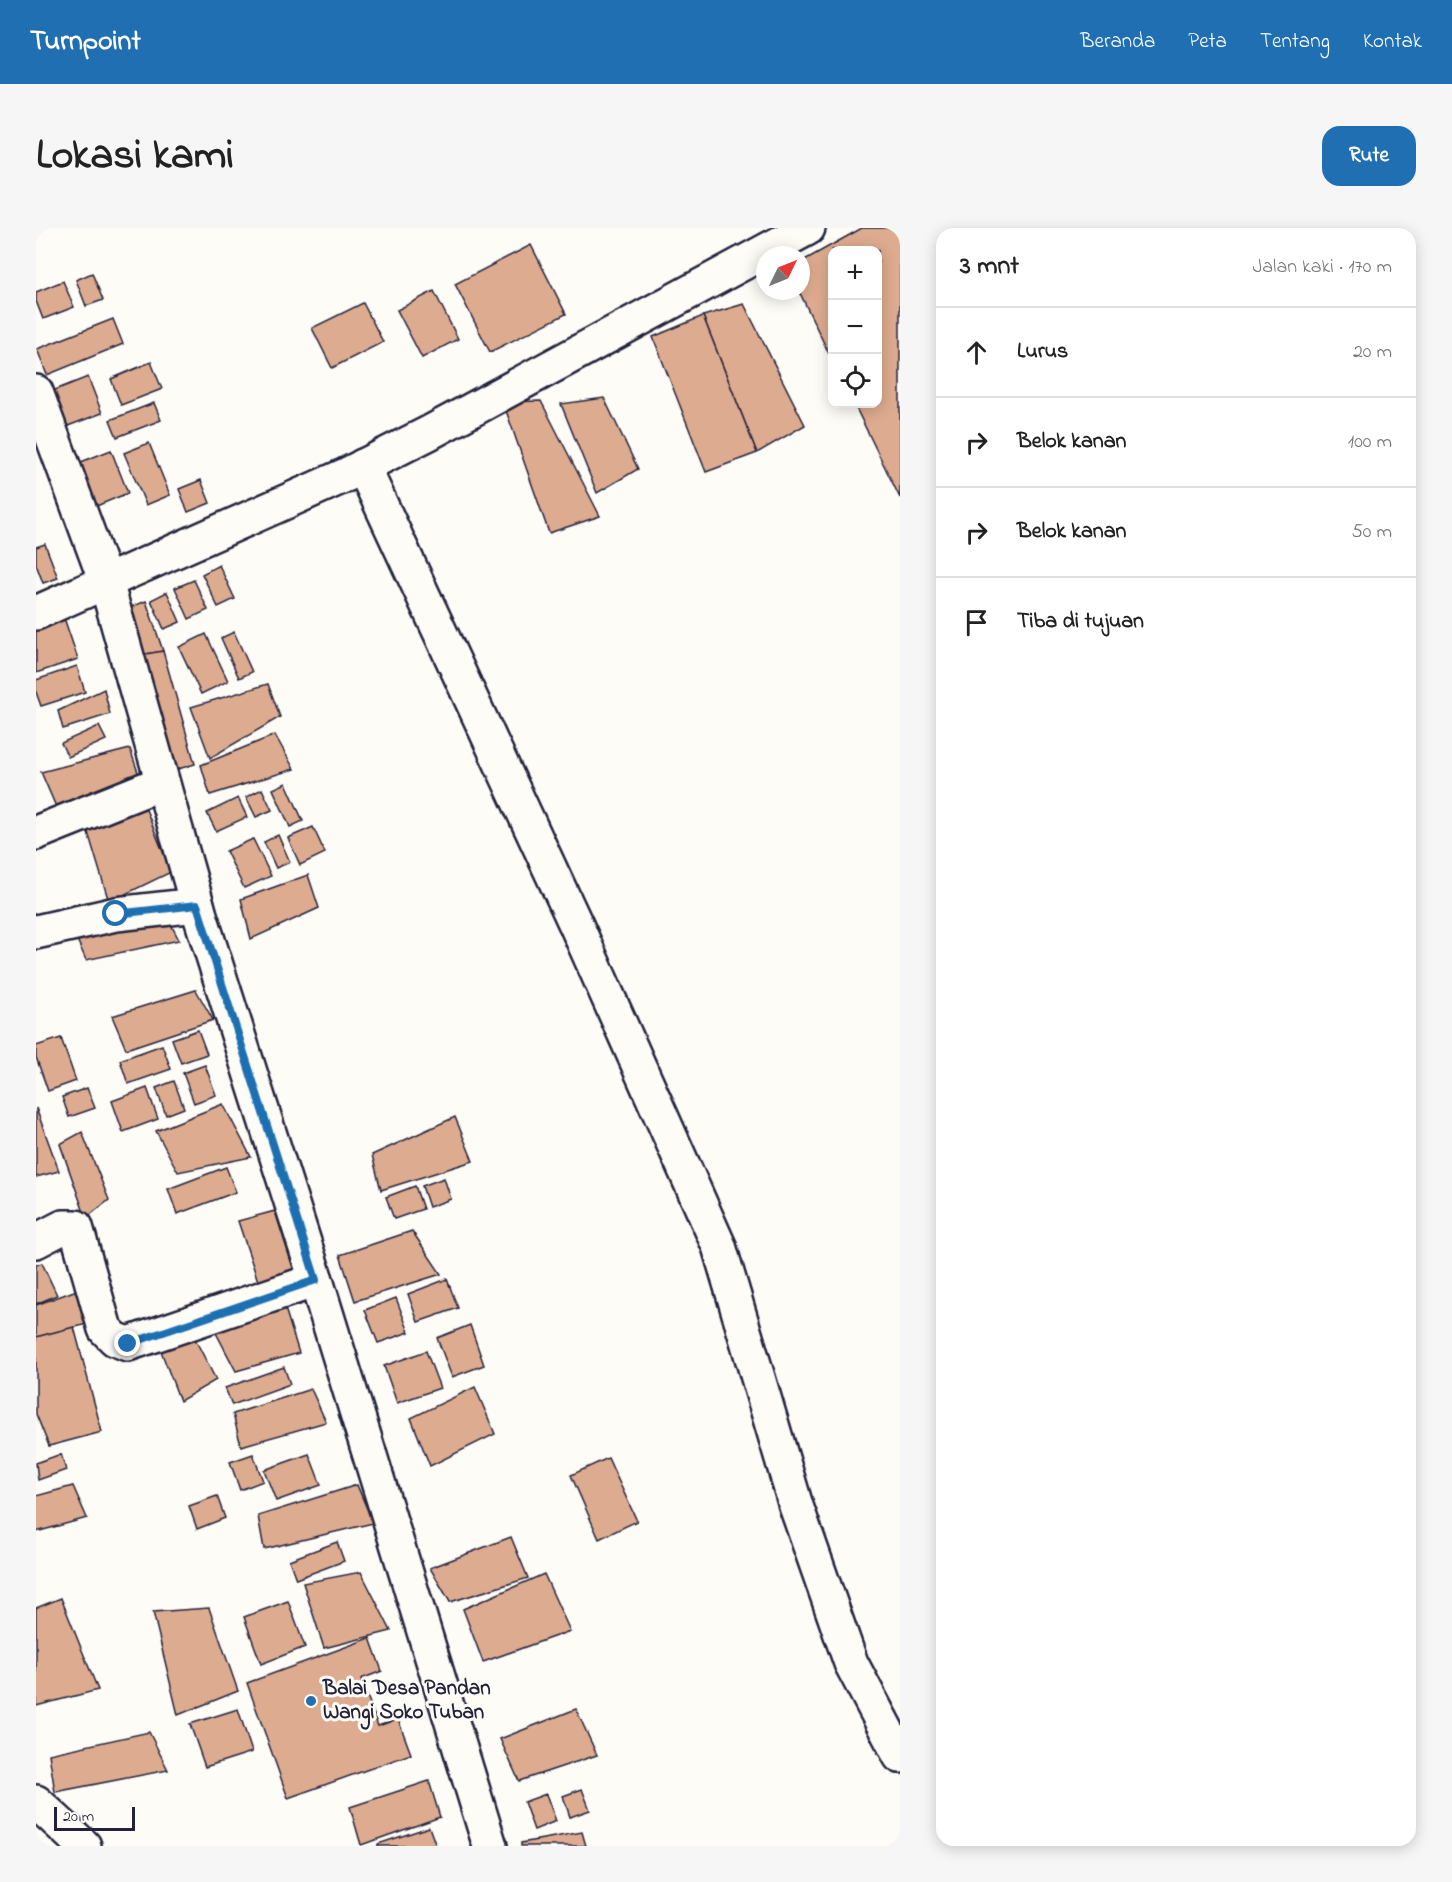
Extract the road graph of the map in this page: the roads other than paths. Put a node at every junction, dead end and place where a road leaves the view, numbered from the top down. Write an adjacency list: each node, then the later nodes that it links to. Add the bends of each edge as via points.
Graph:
1 (808, 228): 3 (street)
2 (36, 392): 4 (street)
3 (363, 466): 4 (street); 12 (street, via 719,1246 796,1506 851,1663)
4 (106, 582): 5 (street); 6 (street)
5 (36, 613)
6 (161, 783): 7 (street); 8 (street)
7 (36, 833)
8 (197, 905): 9 (street, via 116,914); 11 (street)
9 (36, 932)
10 (36, 1241): 11 (street, via 63,1227 76,1227 105,1329 128,1344)
11 (316, 1280): 15 (street)
12 (900, 1756)
13 (36, 1802): 14 (street)
14 (84, 1846)
15 (490, 1846)

